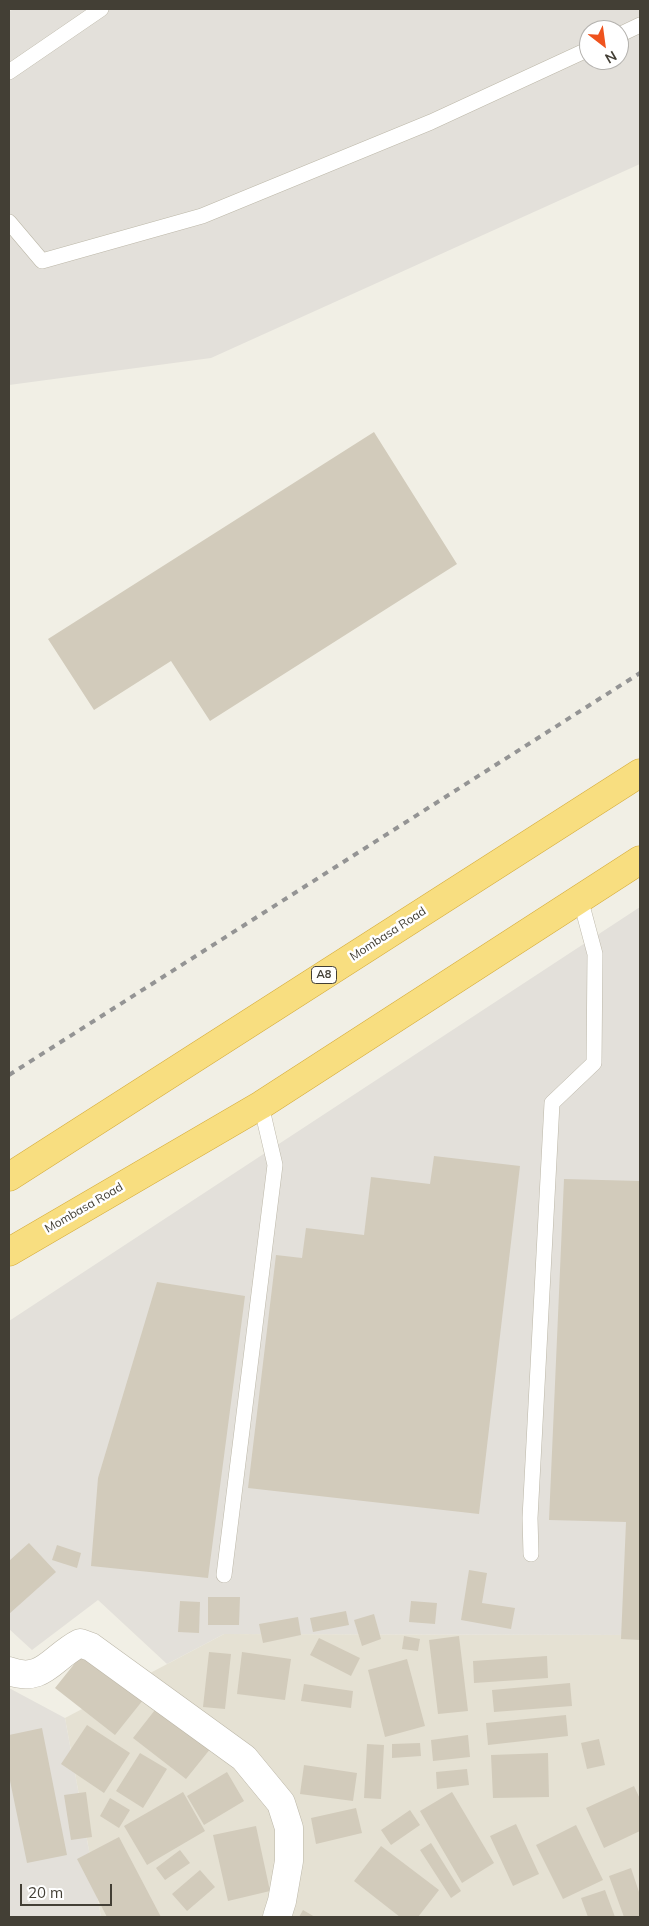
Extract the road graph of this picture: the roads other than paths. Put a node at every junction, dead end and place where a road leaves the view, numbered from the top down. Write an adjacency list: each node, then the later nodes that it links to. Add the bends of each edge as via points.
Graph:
1 (101, 9): 3 (lane)
2 (579, 54): 4 (lane, via 431,122 202,216 42,261)
3 (9, 72)
4 (9, 222)
5 (640, 773): 9 (highway, Mombasa Road / A8)
6 (640, 860): 7 (highway, Mombasa Road)
7 (580, 898): 8 (highway, Mombasa Road); 11 (lane, via 595,954 594,1063 552,1103 530,1518)
8 (261, 1105): 10 (highway, Mombasa Road); 12 (lane, via 275,1165)
9 (9, 1177)
10 (9, 1252)
11 (531, 1554)
12 (224, 1576)
13 (9, 1671): 14 (street, via 22,1676 35,1674 80,1643 91,1647 244,1758 281,1804 290,1828 289,1861)
14 (277, 1917)

